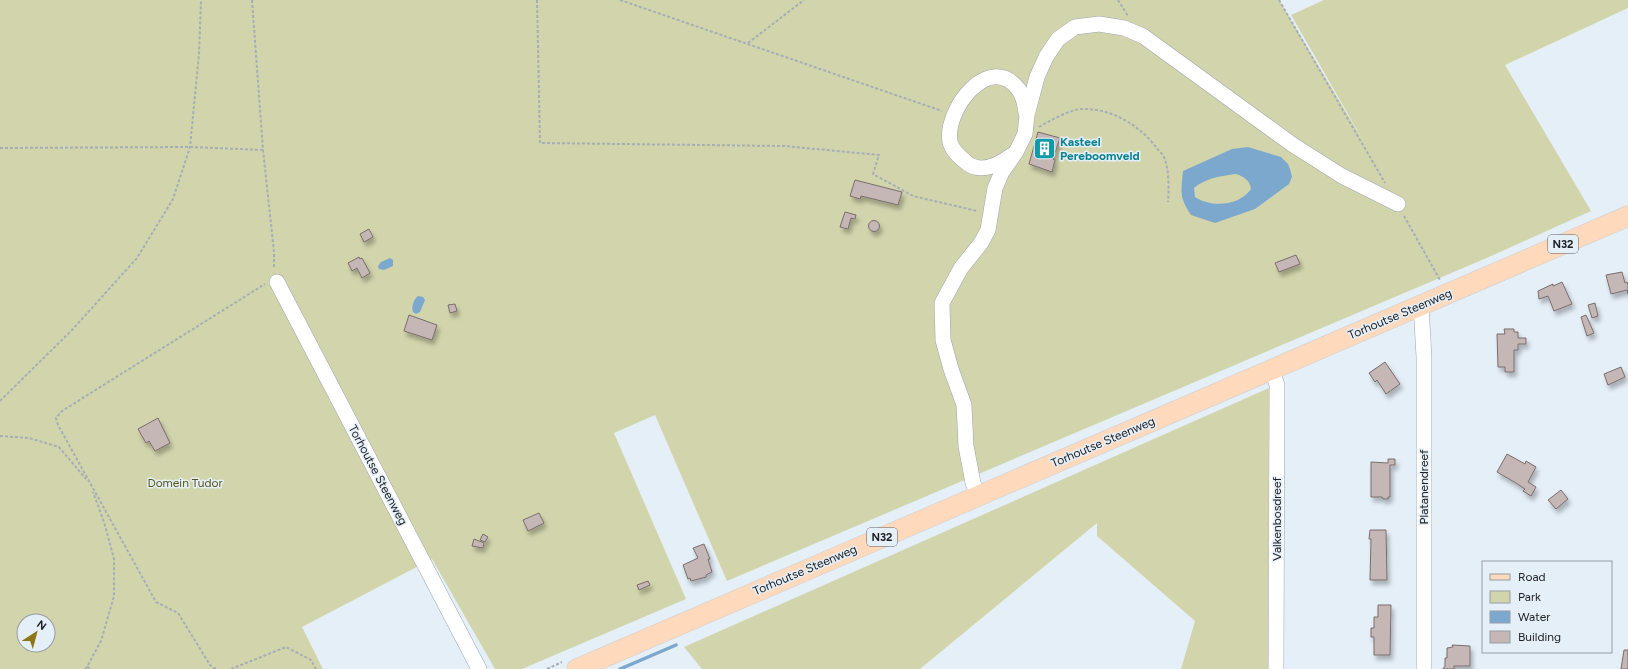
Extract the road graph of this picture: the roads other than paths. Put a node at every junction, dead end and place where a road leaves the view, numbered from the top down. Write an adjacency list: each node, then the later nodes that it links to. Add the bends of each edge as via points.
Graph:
1 (1027, 116): 2 (street, via 1025,134); 2 (street, via 1019,90 1011,82 1000,77 991,77 979,82 970,90 954,115 949,129 951,144 958,156 971,166 984,168 1001,163); 3 (street, via 1037,77 1058,39 1075,27 1098,24 1124,28 1143,36 1293,145 1342,176)
2 (1016, 152): 8 (street, via 1002,172 995,188 988,230 961,268 942,303 943,340 964,405 966,446 973,483)
3 (1398, 204)
4 (1628, 216): 6 (main road, Torhoutse Steenweg / N32)
5 (273, 279): 9 (street, Torhoutse Steenweg)
6 (1420, 305): 7 (main road, Torhoutse Steenweg / N32); 12 (street, Platanendreef, via 1424,357)
7 (1272, 370): 8 (main road, Torhoutse Steenweg / N32); 11 (street, Valkenbosdreef, via 1277,385)
8 (978, 495): 10 (main road, Torhoutse Steenweg / N32)
9 (479, 669)
10 (577, 669)
11 (1276, 669)
12 (1424, 669)

